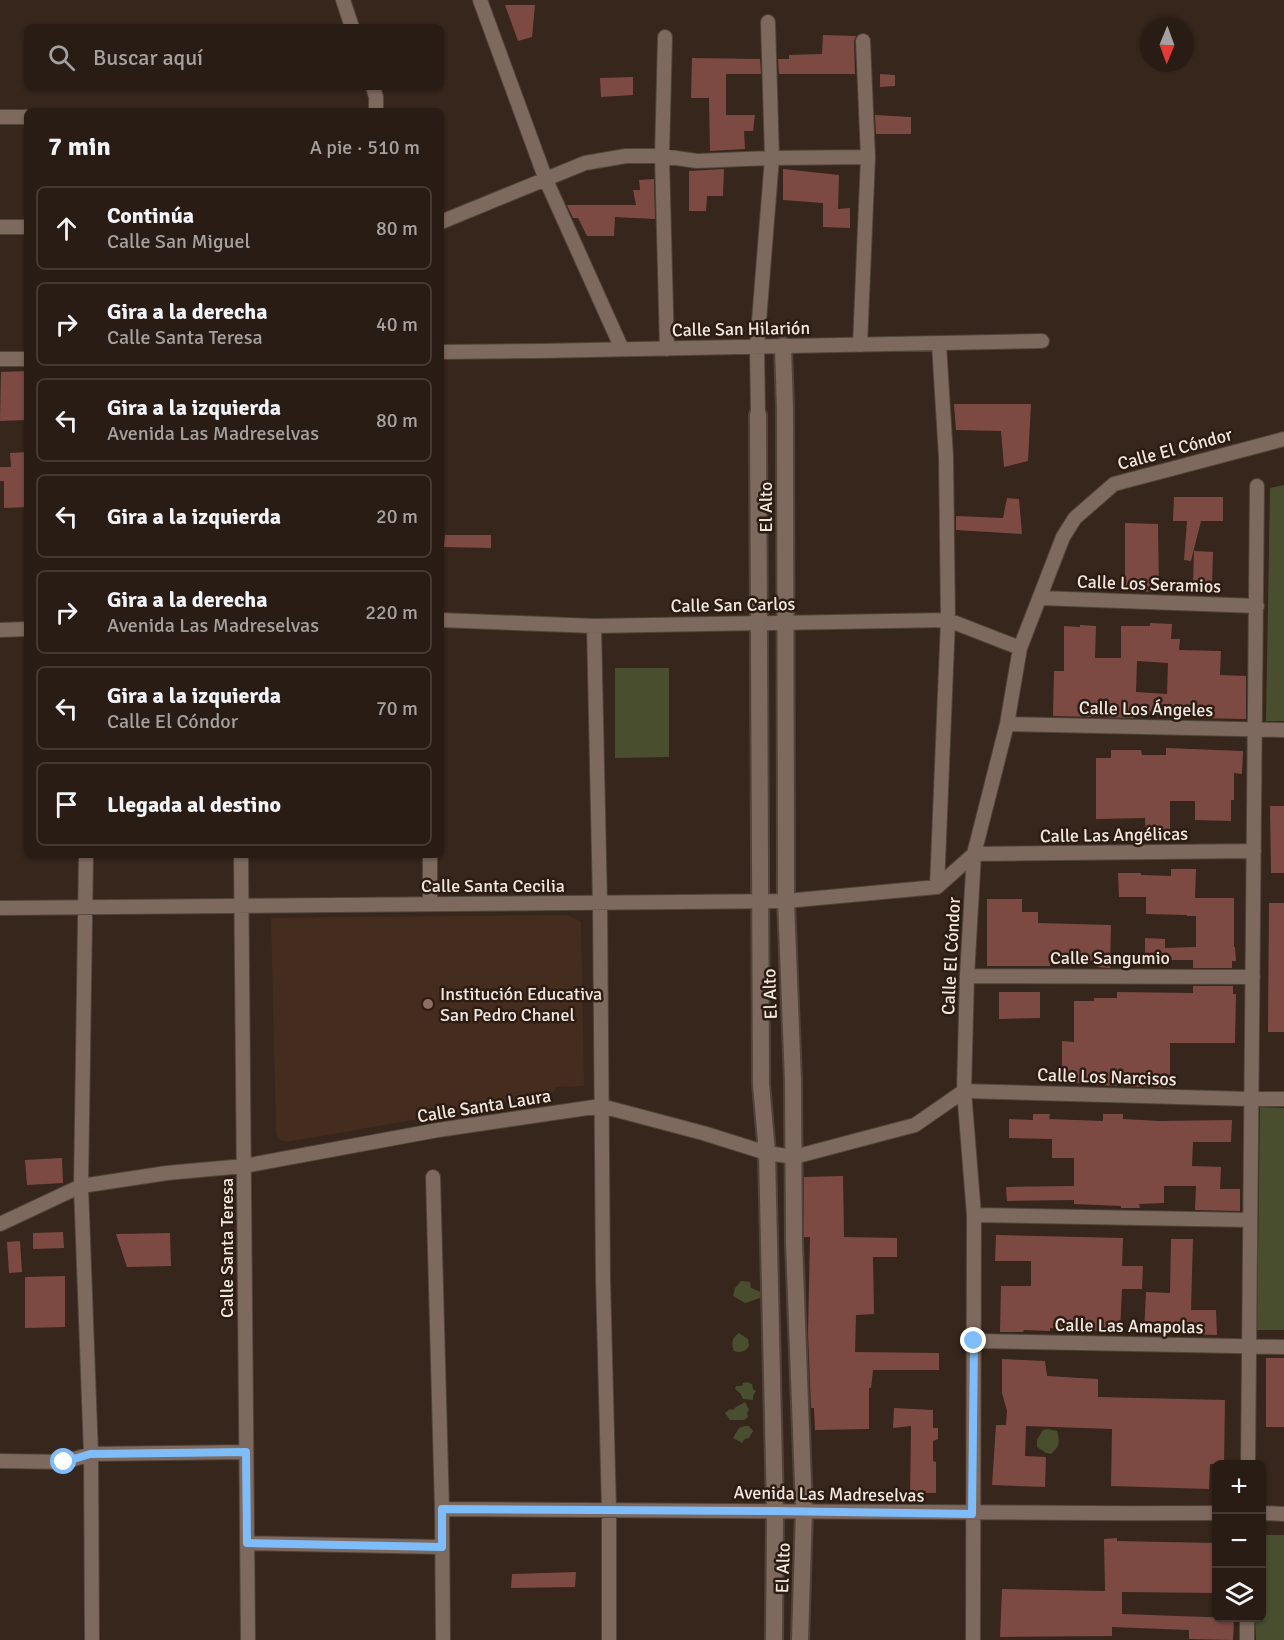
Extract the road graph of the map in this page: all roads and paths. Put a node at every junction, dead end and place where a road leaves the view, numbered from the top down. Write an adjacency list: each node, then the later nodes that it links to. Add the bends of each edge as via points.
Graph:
1 (343, 0): 4 (street)
2 (480, 0): 14 (street)
3 (768, 22): 13 (street, El Alto)
4 (351, 24)
5 (665, 37): 11 (street)
6 (863, 41): 12 (street)
7 (374, 90): 8 (street)
8 (376, 108)
9 (0, 117): 10 (street)
10 (24, 117)
11 (662, 156): 13 (street, via 697,161); 14 (street, via 626,156 585,163); 24 (street)
12 (868, 157): 13 (street); 20 (street)
13 (772, 158): 21 (street, El Alto)
14 (546, 180): 15 (street); 23 (street)
15 (444, 221)
16 (0, 227): 17 (street)
17 (24, 227)
18 (1042, 341): 19 (street, Calle San Hilarión)
19 (939, 344): 20 (street, Calle San Hilarión); 34 (street)
20 (860, 345): 22 (street, Calle San Hilarión)
21 (757, 346): 22 (street, Calle San Hilarión); 24 (street, Calle San Hilarión); 28 (street, El Alto)
22 (783, 346): 36 (street, El Alto)
23 (622, 349): 24 (street, Calle San Hilarión); 25 (street, Calle San Hilarión)
24 (667, 349)
25 (444, 352)
26 (0, 359): 27 (street)
27 (24, 359)
28 (758, 415): 35 (street, El Alto)
29 (1284, 439): 31 (street, Calle El Cóndor, via 1114,484 1075,518 1063,537)
30 (1257, 486): 32 (street)
31 (1040, 598): 32 (street, Calle Los Seramios); 40 (street, Calle El Cóndor)
32 (1257, 606): 42 (street)
33 (444, 620): 37 (street, Calle San Carlos)
34 (948, 620): 36 (street, Calle San Carlos); 40 (street, Calle San Carlos); 49 (street)
35 (759, 622): 36 (street, Calle San Carlos); 37 (street, Calle San Carlos); 50 (street, El Alto)
36 (786, 622): 51 (street, El Alto)
37 (594, 626): 52 (street)
38 (24, 629): 39 (street)
39 (0, 630)
40 (1020, 648): 41 (street, Calle El Cóndor)
41 (1006, 724): 42 (street, Calle Los Ángeles); 45 (street, Calle El Cóndor)
42 (1255, 730): 43 (street, Calle Los Ángeles); 44 (street)
43 (1284, 730)
44 (1254, 851): 45 (street, Calle Las Angélicas); 58 (street)
45 (974, 854): 49 (street); 57 (street, Calle El Cóndor)
46 (86, 858): 55 (street)
47 (241, 858): 54 (street, Calle Santa Teresa)
48 (430, 858): 53 (street)
49 (937, 887): 51 (street, Calle Santa Cecilia)
50 (760, 901): 51 (street, Calle Santa Cecilia); 52 (street, Calle Santa Cecilia); 63 (street, El Alto, via 761,1084)
51 (786, 901): 64 (street, El Alto)
52 (600, 903): 53 (street, Calle Santa Cecilia); 62 (street)
53 (430, 904): 54 (street, Calle Santa Cecilia)
54 (242, 906): 55 (street, Calle Santa Cecilia); 65 (street, Calle Santa Teresa)
55 (86, 907): 56 (street, Calle Santa Cecilia); 67 (street)
56 (0, 908)
57 (968, 975): 58 (street, Calle Sangumio); 59 (street, Calle El Cóndor)
58 (1253, 976): 61 (street)
59 (964, 1091): 61 (street, Calle Los Narcisos); 64 (street, Calle Santa Laura, via 915,1125); 68 (street, Calle El Cóndor)
60 (1284, 1098): 61 (street, Calle Los Narcisos)
61 (1250, 1099): 69 (street)
62 (601, 1106): 63 (street, Calle Santa Laura); 65 (street, Calle Santa Laura, via 438,1130); 79 (street)
63 (767, 1153): 64 (street, Calle Santa Laura); 80 (street, El Alto)
64 (794, 1157): 81 (street, El Alto)
65 (244, 1166): 67 (street, Calle Santa Laura); 74 (street, Calle Santa Teresa)
66 (433, 1177): 78 (street)
67 (81, 1186): 70 (street, Calle Santa Laura); 75 (street)
68 (974, 1215): 69 (street); 71 (street, Calle El Cóndor)
69 (1250, 1220): 72 (street)
70 (0, 1224)
71 (974, 1341): 72 (street, Calle Las Amapolas); 83 (street, Calle El Cóndor)
72 (1250, 1347): 73 (street, Calle Las Amapolas); 76 (street)
73 (1284, 1347)
74 (246, 1452): 75 (street); 86 (street, Calle Santa Teresa)
75 (90, 1454): 77 (street, via 64,1462); 89 (street)
76 (1248, 1460)
77 (0, 1461)
78 (442, 1509): 79 (street, Avenida Las Madreselvas); 87 (street)
79 (609, 1510): 80 (street, Avenida Las Madreselvas); 92 (street)
80 (775, 1511): 81 (street, Avenida Las Madreselvas); 93 (street, El Alto)
81 (804, 1511): 83 (street, Avenida Las Madreselvas); 94 (street, El Alto)
82 (1212, 1513): 83 (street, Avenida Las Madreselvas)
83 (972, 1514): 95 (street, Calle El Cóndor)
84 (1266, 1514): 85 (street)
85 (1284, 1514)
86 (247, 1543): 87 (street); 90 (street, Calle Santa Teresa)
87 (442, 1547): 91 (street)
88 (1247, 1622): 96 (street)
89 (92, 1640)
90 (248, 1640)
91 (443, 1640)
92 (609, 1640)
93 (774, 1640)
94 (800, 1640)
95 (973, 1640)
96 (1247, 1640)

